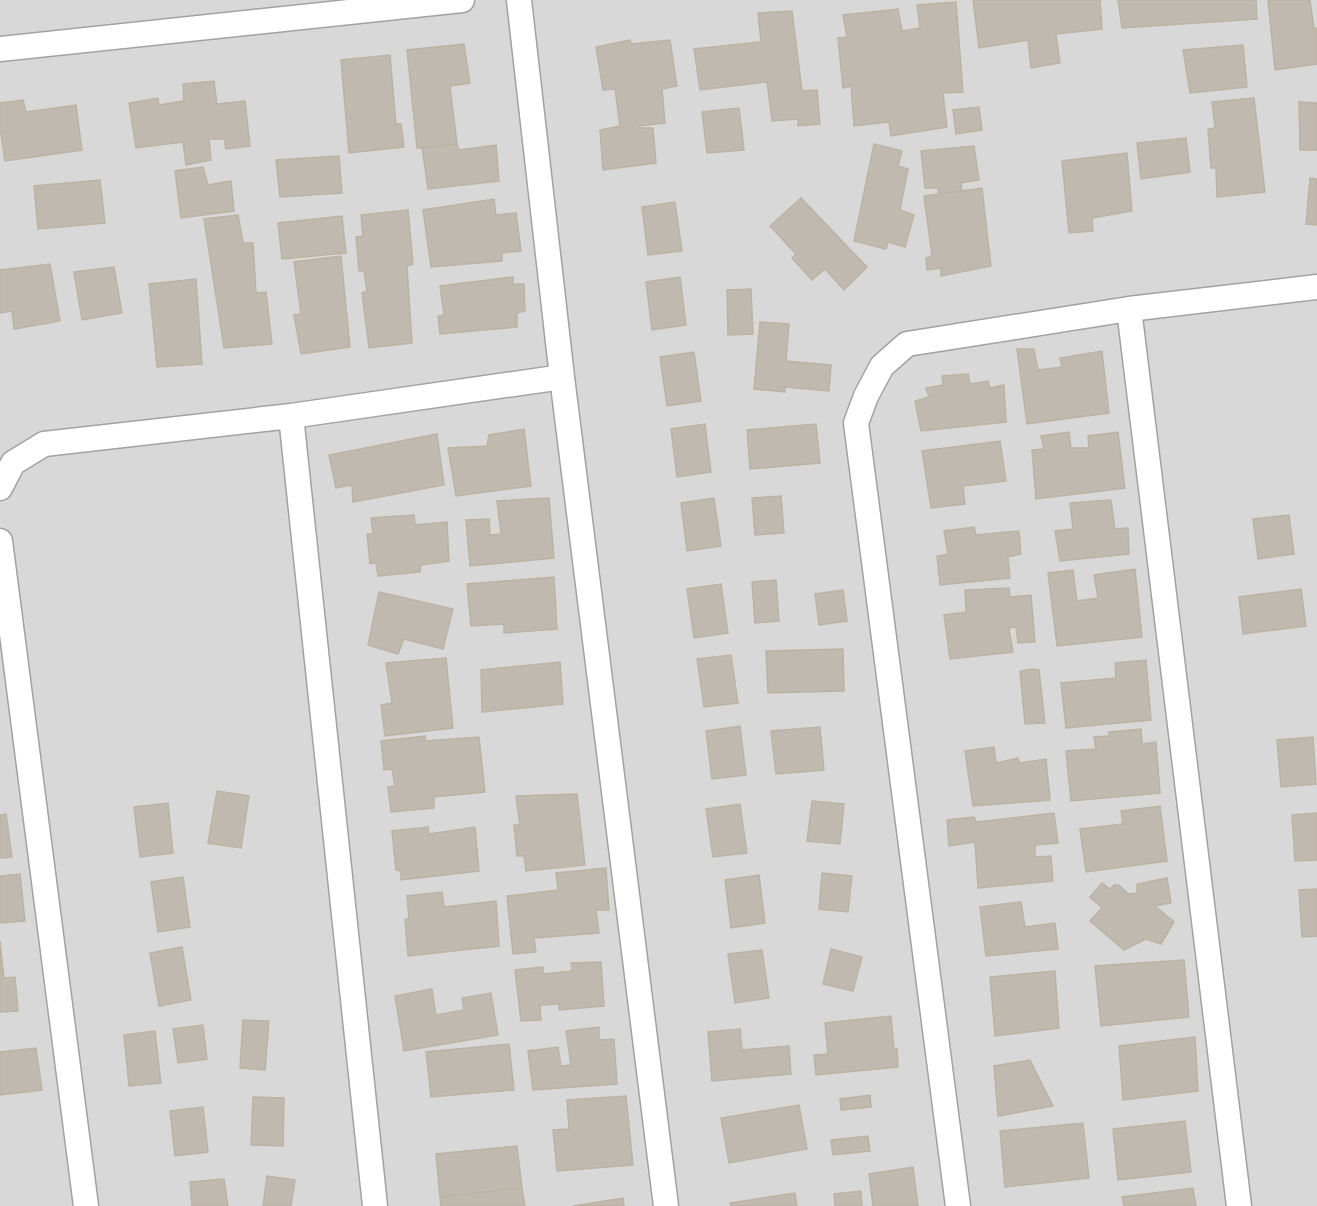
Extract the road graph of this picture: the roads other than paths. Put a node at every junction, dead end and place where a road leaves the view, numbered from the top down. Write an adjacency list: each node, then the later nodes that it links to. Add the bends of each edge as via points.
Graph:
1 (462, 0): 3 (street)
2 (519, 0): 7 (street)
3 (263, 10): 4 (street)
4 (0, 49)
5 (1317, 287): 6 (street)
6 (1130, 309): 14 (street, via 907,344 882,366 856,423); 15 (street)
7 (562, 377): 8 (street); 13 (street)
8 (291, 416): 9 (street, via 44,444 13,463); 12 (street)
9 (0, 488)
10 (0, 541): 11 (street)
11 (86, 1206)
12 (375, 1206)
13 (666, 1206)
14 (958, 1206)
15 (1239, 1206)

